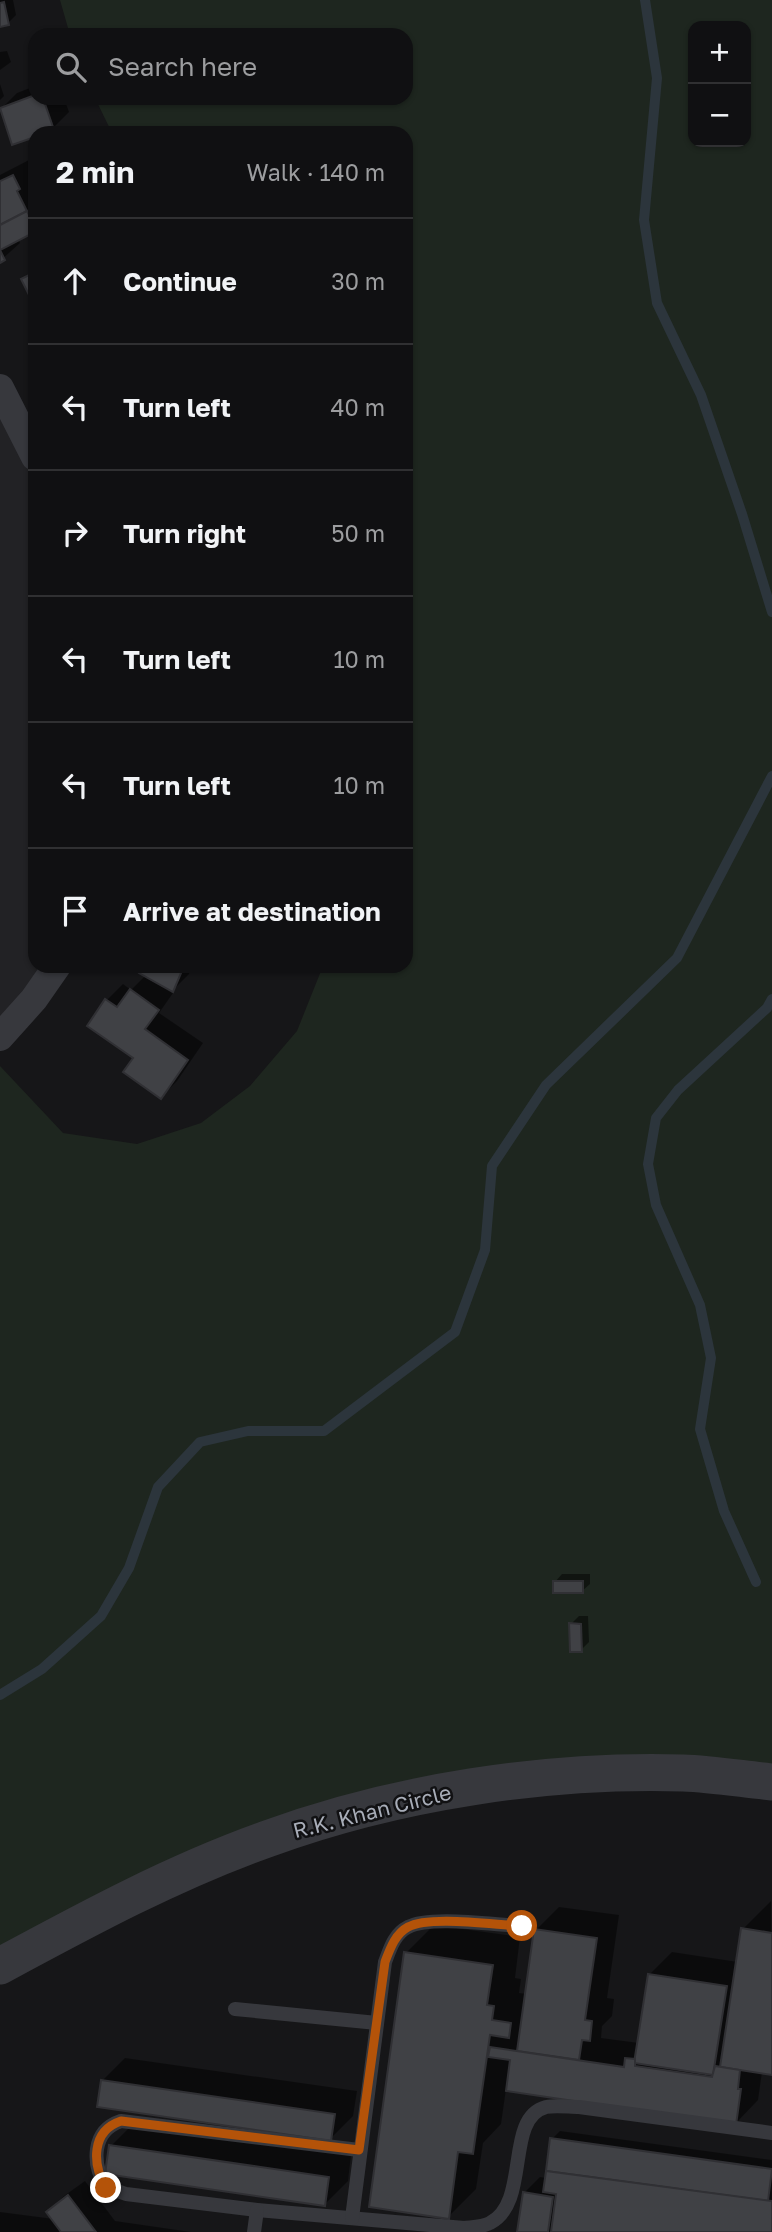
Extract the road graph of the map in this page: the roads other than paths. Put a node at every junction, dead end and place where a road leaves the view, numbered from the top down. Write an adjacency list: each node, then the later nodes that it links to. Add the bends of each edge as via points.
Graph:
1 (0, 388): 2 (street)
2 (28, 443)
3 (52, 973): 4 (street)
4 (0, 1037)
5 (772, 1782): 7 (street, R.K. Khan Circle, via 684,1773 572,1775 467,1788 362,1810 268,1838 177,1875)
6 (522, 1926): 9 (lane, via 435,1921 409,1926 393,1941 385,1962)
7 (0, 1966)
8 (235, 2009): 9 (lane)
9 (377, 2023): 11 (lane)
10 (772, 2133): 13 (lane, via 579,2107 547,2107 533,2114 525,2127 511,2198 502,2215 488,2225 464,2228)
11 (359, 2150): 12 (lane, via 121,2121 108,2125 101,2136 96,2152 98,2174 106,2188); 13 (lane)
12 (257, 2210): 13 (lane); 14 (lane)
13 (352, 2218)
14 (254, 2232)

